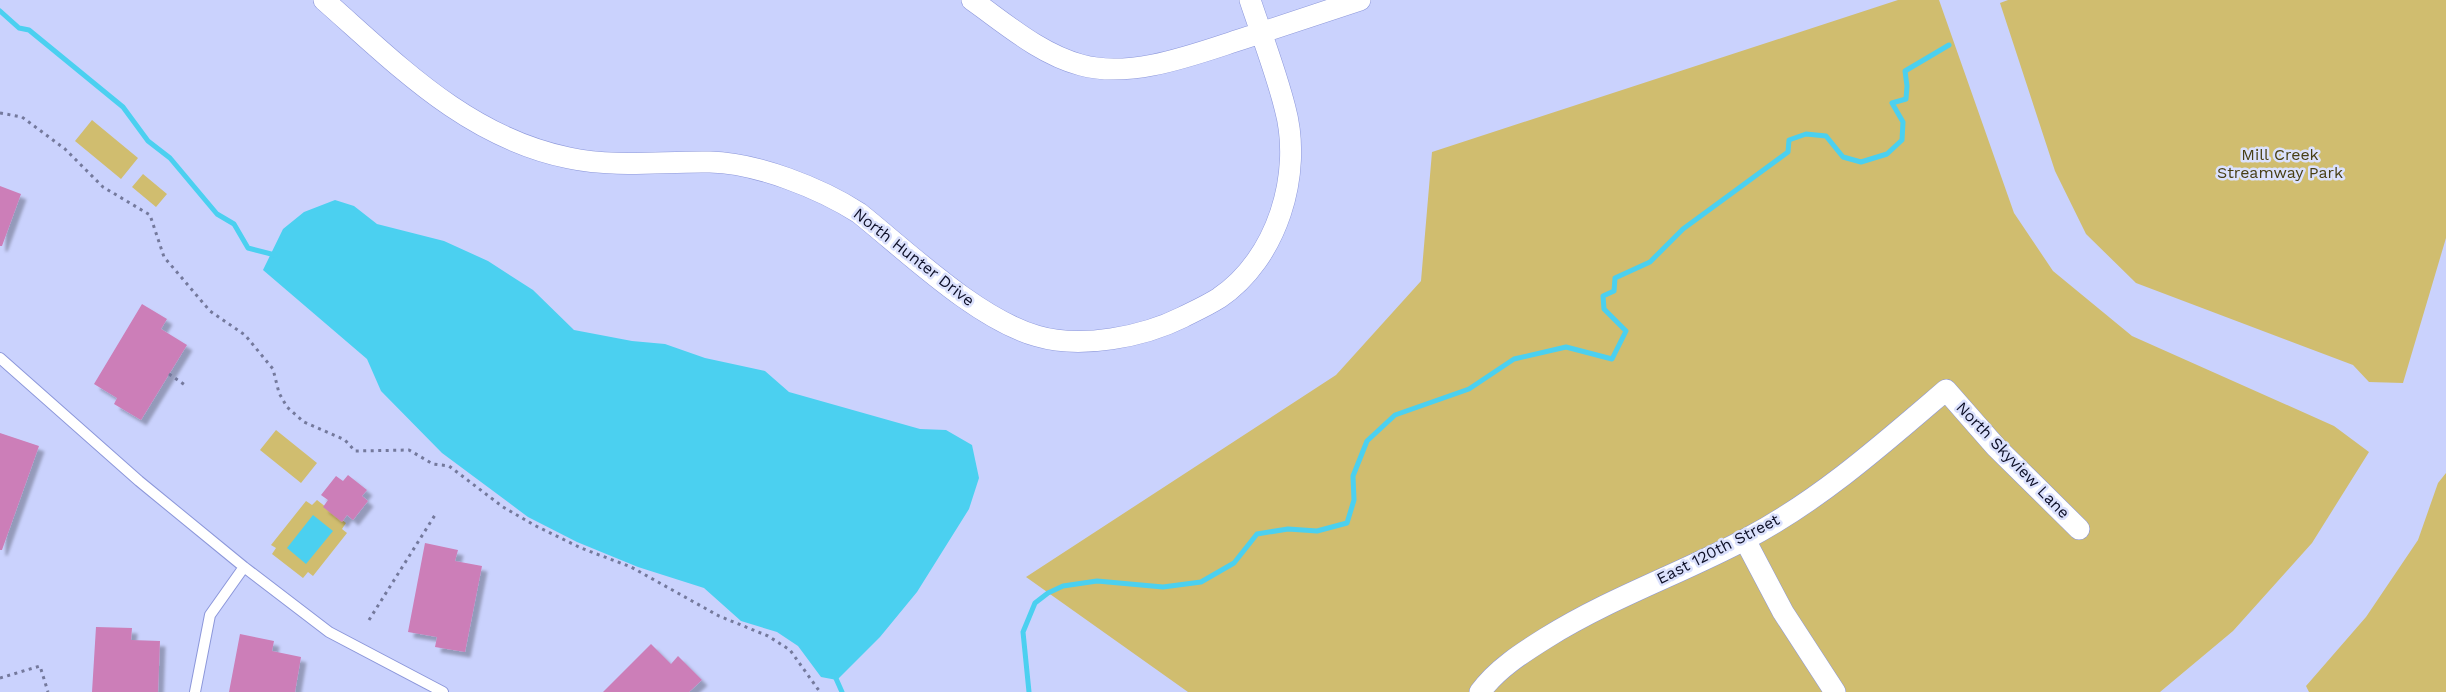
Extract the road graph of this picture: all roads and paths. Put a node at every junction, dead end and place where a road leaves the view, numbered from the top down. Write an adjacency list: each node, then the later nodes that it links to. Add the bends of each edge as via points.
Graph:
1 (324, 0): 5 (street, North Hunter Drive, via 432,93 491,131 528,147 569,158 634,163 713,162 784,177 859,213 996,319 1039,337 1068,341 1118,339 1170,324 1219,298 1263,252 1281,212 1288,184 1289,147 1286,110)
2 (972, 0): 5 (street, via 1053,55 1083,66 1109,69 1148,66)
3 (1251, 0): 5 (street, North Hunter Drive)
4 (1360, 0): 5 (street)
5 (1261, 33)
6 (0, 113): 21 (path, via 22,117 65,149 103,187 150,215 164,257 210,311 245,335 273,369 287,407 304,422 345,440 355,450 409,450 433,464 449,466 534,525 631,567 719,616 768,636 790,650)
7 (0, 358): 14 (lane)
8 (169, 374): 9 (path)
9 (185, 385)
10 (1946, 390): 12 (street, North Skyview Lane, via 1996,447); 13 (street, East 120th Street, via 1846,475)
11 (435, 515): 15 (path)
12 (2079, 529)
13 (1745, 540): 17 (street, East 120th Street, via 1579,618 1509,663); 22 (street, via 1784,612)
14 (244, 567): 19 (lane, via 210,615); 20 (lane, via 329,632)
15 (369, 620)
16 (0, 678): 18 (path, via 40,666)
17 (1487, 689)
18 (48, 692)
19 (195, 692)
20 (443, 692)
21 (820, 692)
22 (1835, 692)

